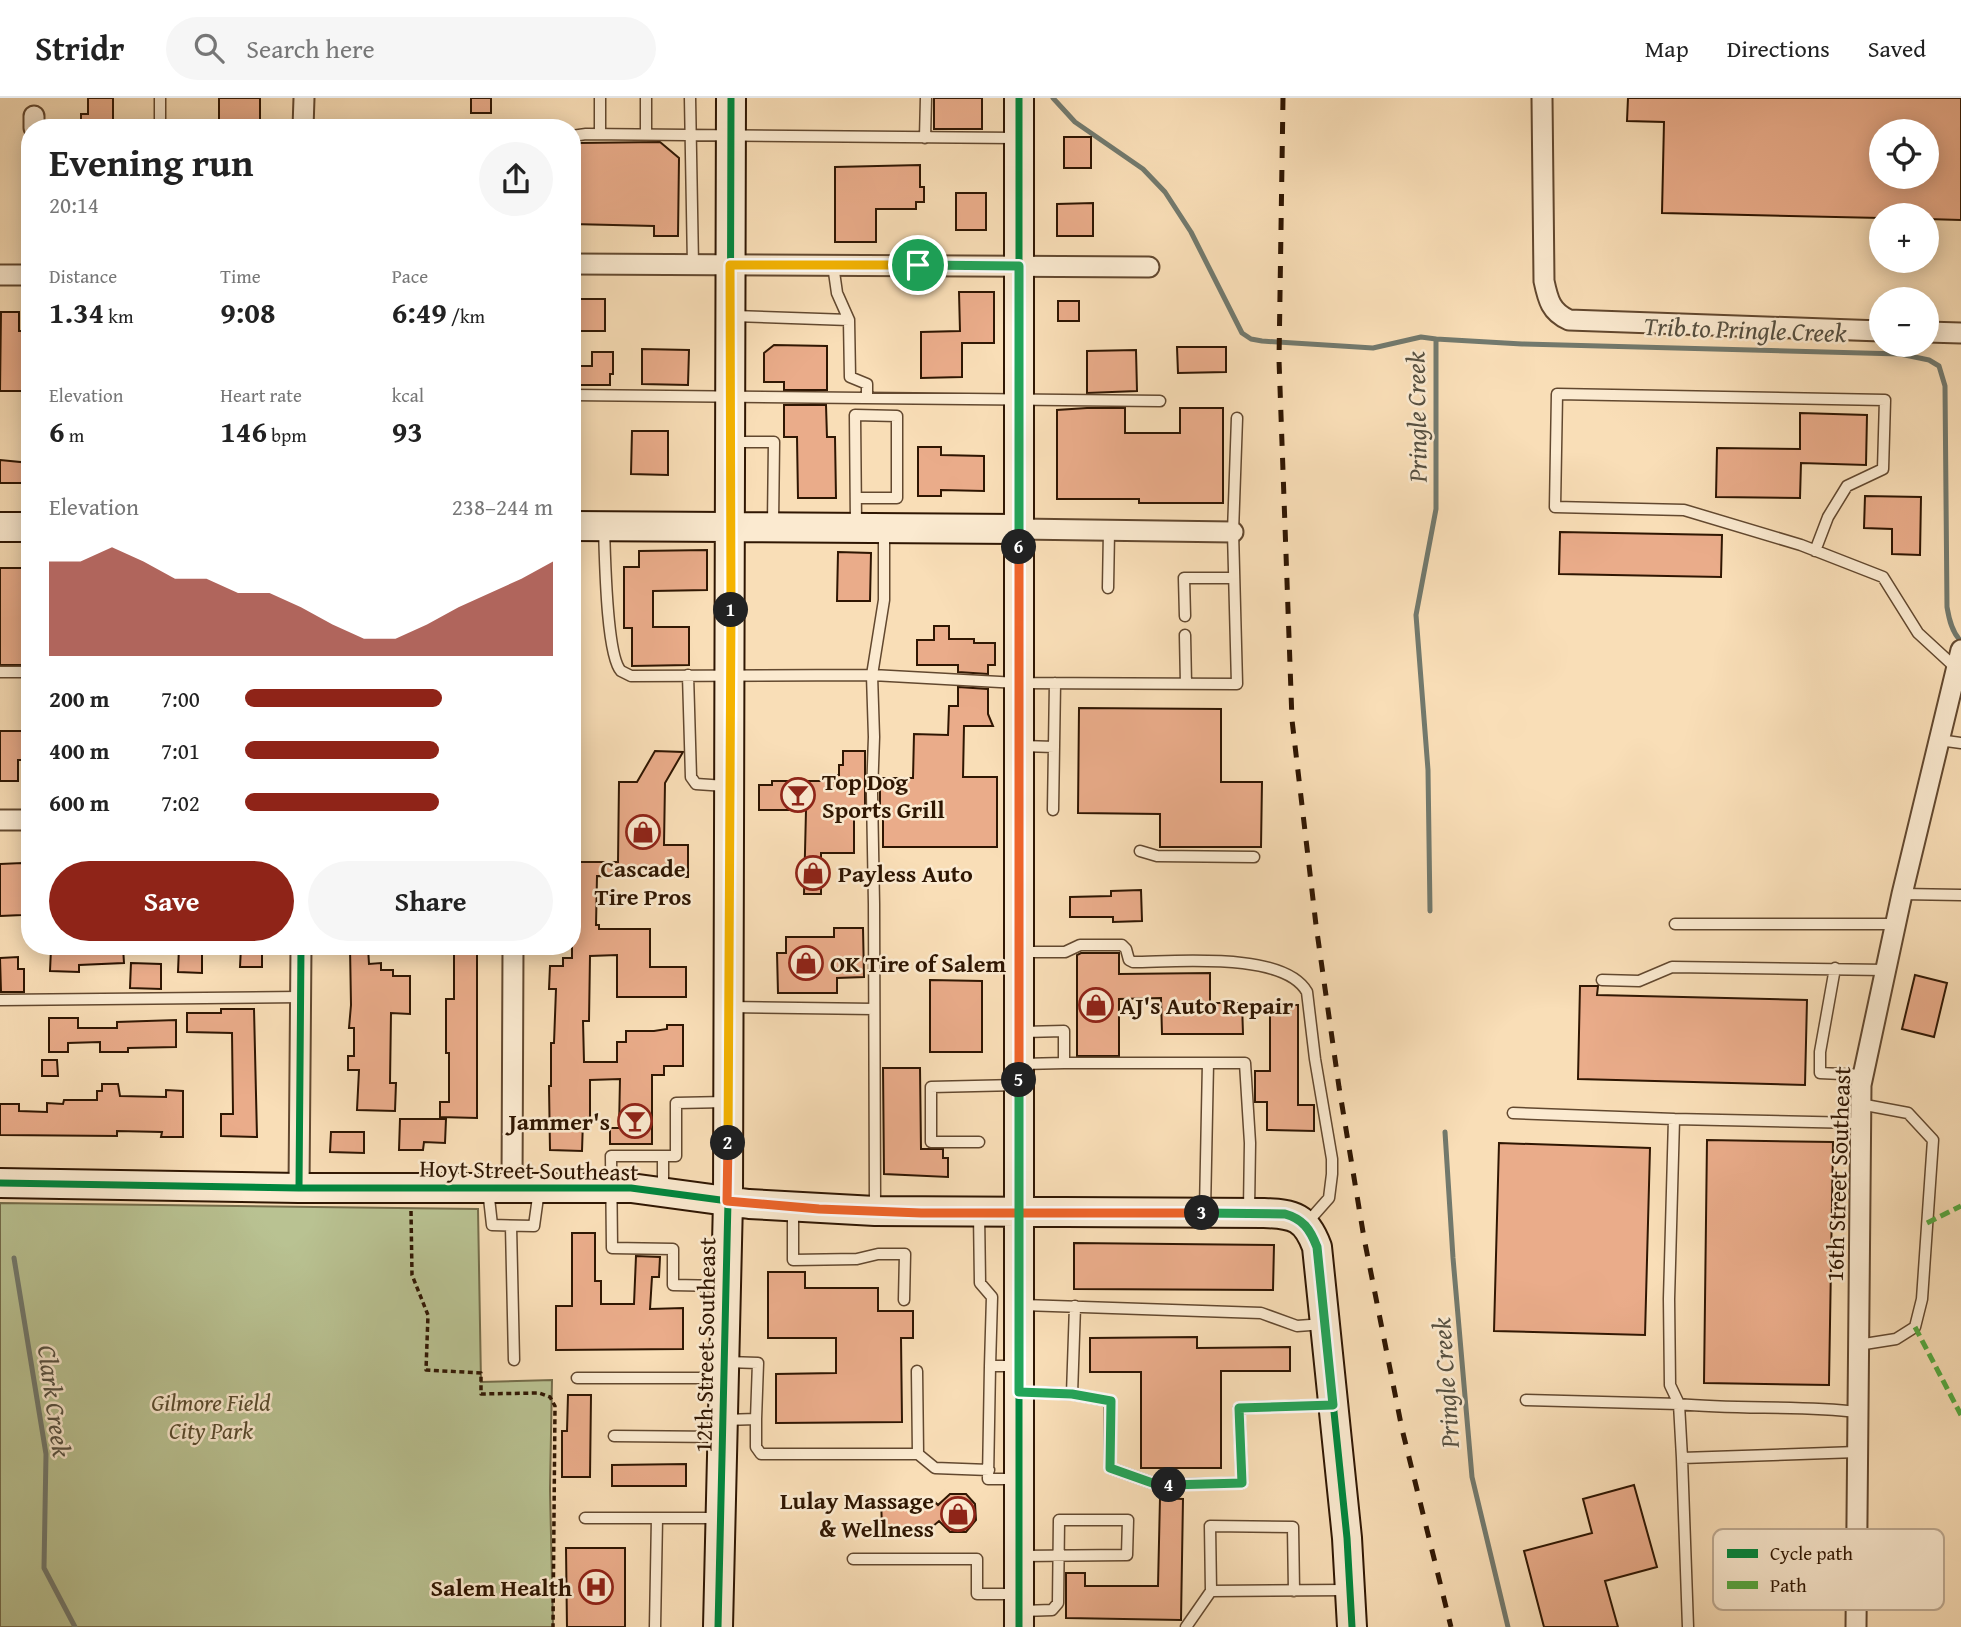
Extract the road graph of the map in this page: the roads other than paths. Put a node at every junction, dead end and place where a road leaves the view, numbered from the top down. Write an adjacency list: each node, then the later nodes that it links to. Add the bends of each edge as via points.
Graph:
1 (160, 98): 10 (lane)
2 (303, 98): 11 (street)
3 (600, 98): 12 (lane)
4 (646, 98): 14 (lane)
5 (690, 98): 15 (lane)
6 (731, 98): 16 (main road, 12th Street Southeast)
7 (926, 98): 17 (lane)
8 (1019, 98): 18 (main road)
9 (1542, 98): 29 (street, via 1544,281 1554,311 1569,320)
10 (160, 119)
11 (303, 119)
12 (600, 134): 13 (lane); 14 (lane)
13 (581, 135)
14 (646, 135): 15 (lane)
15 (690, 135): 16 (lane); 20 (lane)
16 (731, 136): 17 (lane); 21 (main road, 12th Street Southeast)
17 (925, 138): 18 (lane)
18 (1019, 138): 23 (main road)
19 (581, 264): 20 (street)
20 (693, 265): 21 (street)
21 (730, 265): 22 (street); 27 (main road, 12th Street Southeast)
22 (833, 265): 23 (street); 28 (lane, via 837,293)
23 (1019, 266): 24 (street); 35 (main road)
24 (1149, 267)
25 (0, 275): 26 (street)
26 (21, 275)
27 (730, 316): 28 (lane); 33 (main road, 12th Street Southeast)
28 (849, 320): 34 (lane, via 850,377 867,384)
29 (1869, 331)
30 (1939, 332): 31 (street)
31 (1961, 333)
32 (581, 395): 33 (lane)
33 (730, 397): 34 (lane); 38 (main road, 12th Street Southeast)
34 (867, 398): 35 (lane)
35 (1019, 398): 36 (lane); 48 (main road)
36 (1160, 401)
37 (1237, 418): 50 (lane)
38 (731, 442): 44 (main road, 12th Street Southeast); 45 (lane, via 774,442)
39 (856, 498): 39 (lane, via 855,415 897,416 897,498); 46 (lane)
40 (581, 526): 43 (main road)
41 (0, 527): 42 (main road)
42 (21, 527)
43 (604, 527): 44 (main road); 61 (lane, via 606,596 619,667 631,676)
44 (731, 527): 45 (main road); 59 (main road, 12th Street Southeast)
45 (773, 528): 46 (main road)
46 (856, 528): 47 (main road)
47 (884, 528): 48 (main road); 60 (lane, via 884,600)
48 (1019, 529): 49 (street); 62 (main road)
49 (1109, 531): 50 (street); 53 (lane)
50 (1233, 532): 52 (lane)
51 (1815, 551): 51 (lane, via 1684,510 1555,507 1557,394 1885,400 1883,469 1847,486); 56 (lane, via 1883,577 1918,633)
52 (1234, 578): 54 (lane, via 1184,578); 64 (lane, via 1237,684)
53 (1108, 588)
54 (1185, 616)
55 (1185, 635): 64 (lane)
56 (1959, 658): 65 (street, 16th Street Southeast)
57 (21, 672): 58 (lane)
58 (0, 673)
59 (730, 674): 60 (lane); 61 (lane); 69 (main road, 12th Street Southeast)
60 (872, 675): 62 (lane); 88 (lane)
61 (688, 676): 69 (lane, via 691,777 696,784)
62 (1019, 683): 63 (lane); 67 (main road)
63 (1055, 683): 64 (lane); 68 (lane)
64 (1186, 684)
65 (1939, 740): 66 (lane); 75 (street, 16th Street Southeast)
66 (1961, 743)
67 (1019, 745): 68 (lane); 79 (main road)
68 (1054, 747): 70 (lane)
69 (730, 786): 87 (main road, 12th Street Southeast)
70 (1053, 810)
71 (0, 820): 72 (street)
72 (21, 820)
73 (1140, 851): 74 (lane, via 1157,856)
74 (1254, 857)
75 (1902, 894): 76 (lane); 78 (street, 16th Street Southeast)
76 (1961, 895)
77 (1675, 924): 78 (lane)
78 (1896, 924): 83 (street, 16th Street Southeast)
79 (1019, 952): 89 (main road); 112 (lane, via 1122,945 1133,962 1245,962 1281,972 1302,984 1307,992 1332,1159 1329,1198)
80 (301, 955): 85 (street)
81 (513, 955): 103 (street)
82 (1835, 968): 83 (lane); 84 (lane, via 1672,967 1639,981); 93 (lane, via 1819,1073)
83 (1885, 970): 93 (street, 16th Street Southeast)
84 (1602, 980)
85 (301, 997): 86 (lane); 101 (street)
86 (0, 1000)
87 (729, 1007): 88 (lane); 94 (main road, 12th Street Southeast)
88 (874, 1009): 107 (lane)
89 (1019, 1032): 90 (lane, via 1064,1031); 92 (main road)
90 (1064, 1063): 91 (lane); 92 (lane)
91 (1208, 1063): 110 (lane); 111 (lane, via 1245,1063)
92 (1019, 1075): 98 (lane, via 932,1087 931,1142); 108 (main road)
93 (1863, 1075): 96 (street, 16th Street Southeast)
94 (728, 1102): 99 (lane, via 676,1103 676,1156); 105 (main road, 12th Street Southeast)
95 (1513, 1113): 97 (lane)
96 (1860, 1114): 97 (lane); 119 (street, 16th Street Southeast); 119 (lane, via 1908,1114 1933,1140 1922,1299 1915,1327 1896,1339)
97 (1674, 1119): 128 (lane, via 1670,1385)
98 (979, 1142)
99 (663, 1156): 102 (lane, via 611,1156); 104 (lane)
100 (0, 1183): 101 (main road, Hoyt Street Southeast)
101 (299, 1188): 103 (main road, Hoyt Street Southeast)
102 (612, 1188): 103 (main road, Hoyt Street Southeast); 104 (main road, Hoyt Street Southeast); 114 (lane, via 612,1248 673,1249 673,1285)
103 (513, 1189): 113 (lane, via 492,1225); 113 (lane, via 534,1226)
104 (663, 1191): 105 (main road, Hoyt Street Southeast)
105 (727, 1201): 106 (main road, Hoyt Street Southeast); 114 (main road, 12th Street Southeast)
106 (793, 1207): 107 (main road, Hoyt Street Southeast); 115 (lane, via 793,1260 905,1254)
107 (875, 1211): 109 (main road, Hoyt Street Southeast)
108 (1019, 1212): 109 (main road, Hoyt Street Southeast); 110 (main road, Hoyt Street Southeast); 116 (main road)
109 (979, 1213): 121 (lane, via 980,1283 992,1297)
110 (1205, 1213): 111 (main road, Hoyt Street Southeast)
111 (1249, 1213): 112 (main road, Hoyt Street Southeast, via 1285,1214)
112 (1305, 1224): 118 (main road, via 1317,1247)
113 (511, 1226): 120 (lane)
114 (725, 1286): 122 (main road, 12th Street Southeast)
115 (904, 1300)
116 (1019, 1304): 117 (lane); 125 (main road)
117 (1075, 1306): 118 (lane, via 1261,1313 1297,1326); 126 (lane)
118 (1325, 1324): 129 (main road)
119 (1858, 1345): 130 (street, 16th Street Southeast)
120 (514, 1360)
121 (990, 1366): 125 (lane); 137 (lane)
122 (723, 1370): 124 (lane); 131 (lane, via 758,1363); 132 (main road, 12th Street Southeast)
123 (917, 1371): 135 (lane)
124 (577, 1378)
125 (1019, 1379): 126 (lane); 138 (main road)
126 (1072, 1394): 129 (lane, via 1111,1401 1110,1468 1158,1485 1242,1483 1239,1408)
127 (1526, 1399): 128 (lane)
128 (1679, 1404): 130 (lane); 136 (lane)
129 (1333, 1405): 146 (main road)
130 (1857, 1412): 134 (street, 16th Street Southeast)
131 (755, 1419): 132 (lane); 135 (lane, via 756,1447 761,1454)
132 (722, 1428): 133 (lane); 141 (main road, 12th Street Southeast)
133 (614, 1436)
134 (1857, 1452): 136 (lane); 142 (street, 16th Street Southeast)
135 (918, 1454): 137 (lane, via 935,1468)
136 (1682, 1458): 154 (lane)
137 (989, 1470): 138 (lane, via 988,1479)
138 (1019, 1479): 143 (main road)
139 (585, 1518): 140 (lane)
140 (657, 1518): 141 (lane); 150 (lane)
141 (720, 1518): 151 (main road, 12th Street Southeast)
142 (1857, 1529)
143 (1019, 1556): 144 (lane); 149 (main road)
144 (1059, 1556): 144 (lane, via 1127,1555 1128,1520 1059,1520); 149 (lane, via 1058,1603 1052,1609)
145 (853, 1559): 149 (lane, via 977,1559 977,1594)
146 (1350, 1590): 148 (lane); 153 (main road)
147 (1211, 1591): 148 (lane); 148 (lane, via 1210,1526 1293,1527); 152 (lane)
148 (1294, 1591)
149 (1019, 1611)
150 (655, 1627)
151 (718, 1627)
152 (1186, 1627)
153 (1353, 1627)
154 (1688, 1627)

